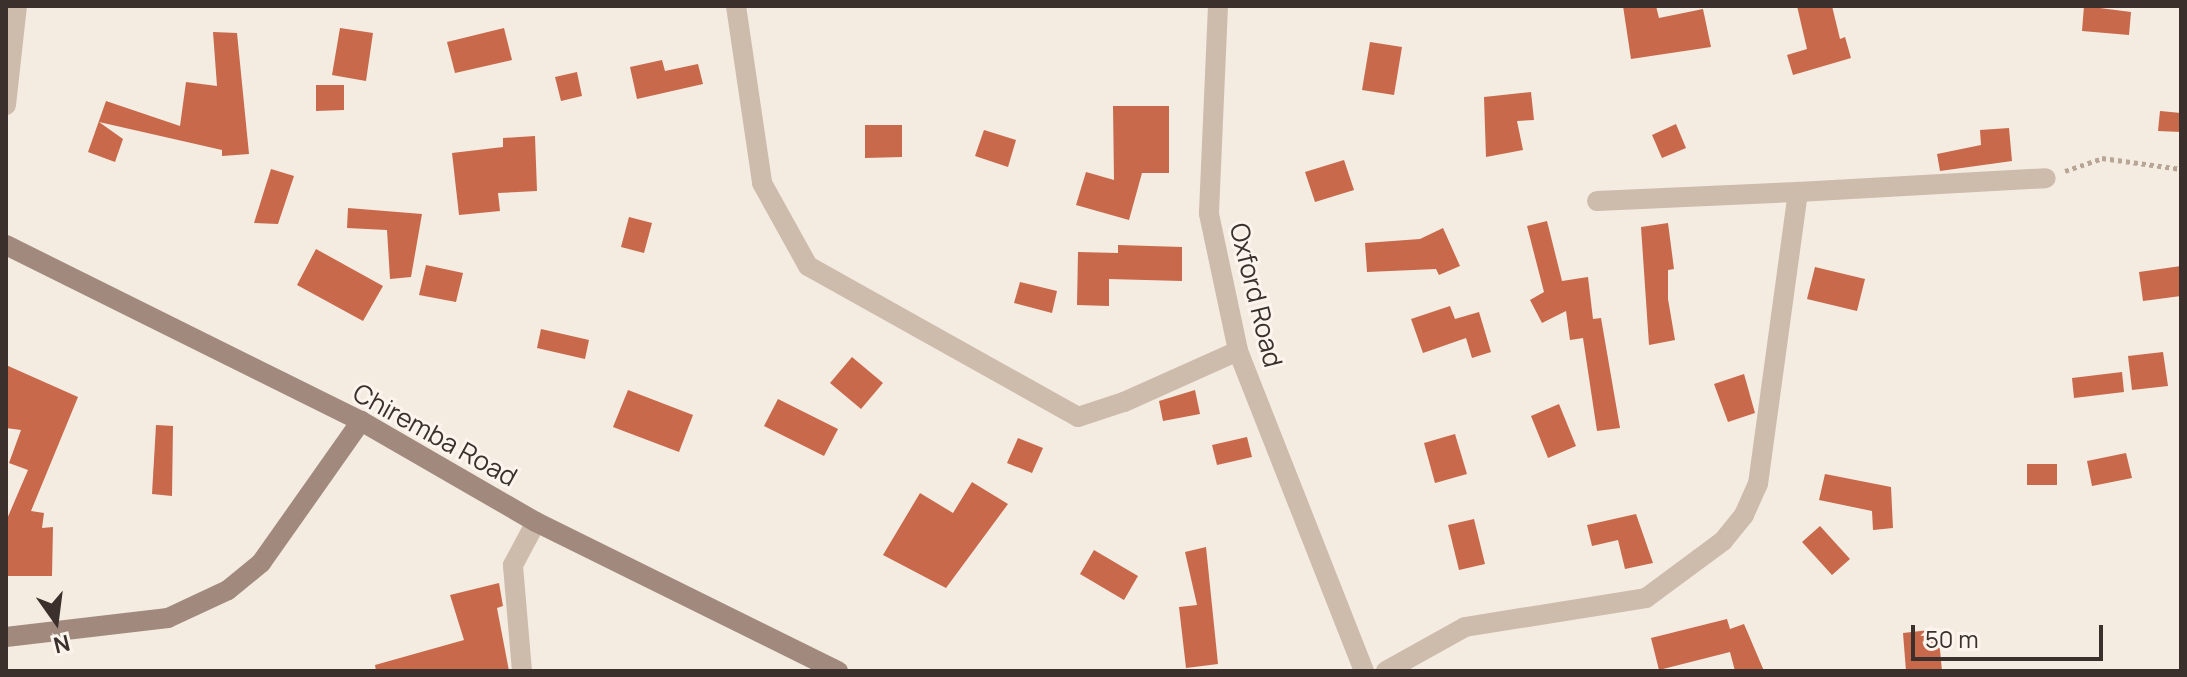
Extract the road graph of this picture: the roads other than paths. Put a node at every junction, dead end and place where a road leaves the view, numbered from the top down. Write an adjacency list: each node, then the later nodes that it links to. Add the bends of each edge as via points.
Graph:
1 (17, 6): 4 (street)
2 (736, 6): 9 (street, via 762,183 786,236 808,266 1078,417)
3 (1218, 6): 9 (street, Oxford Road, via 1209,214)
4 (6, 105)
5 (2046, 178): 6 (street)
6 (1798, 192): 7 (street); 16 (street, via 1758,484 1744,515 1723,541 1646,598 1465,627)
7 (1597, 201)
8 (6, 245): 10 (main road, Chiremba Road)
9 (1238, 351): 15 (street, Oxford Road)
10 (361, 421): 11 (main road, Chiremba Road); 12 (main road, via 261,563 228,590 168,618)
11 (536, 522): 13 (street, via 513,565); 14 (main road, Chiremba Road)
12 (6, 637)
13 (522, 671)
14 (838, 671)
15 (1364, 671)
16 (1386, 671)

